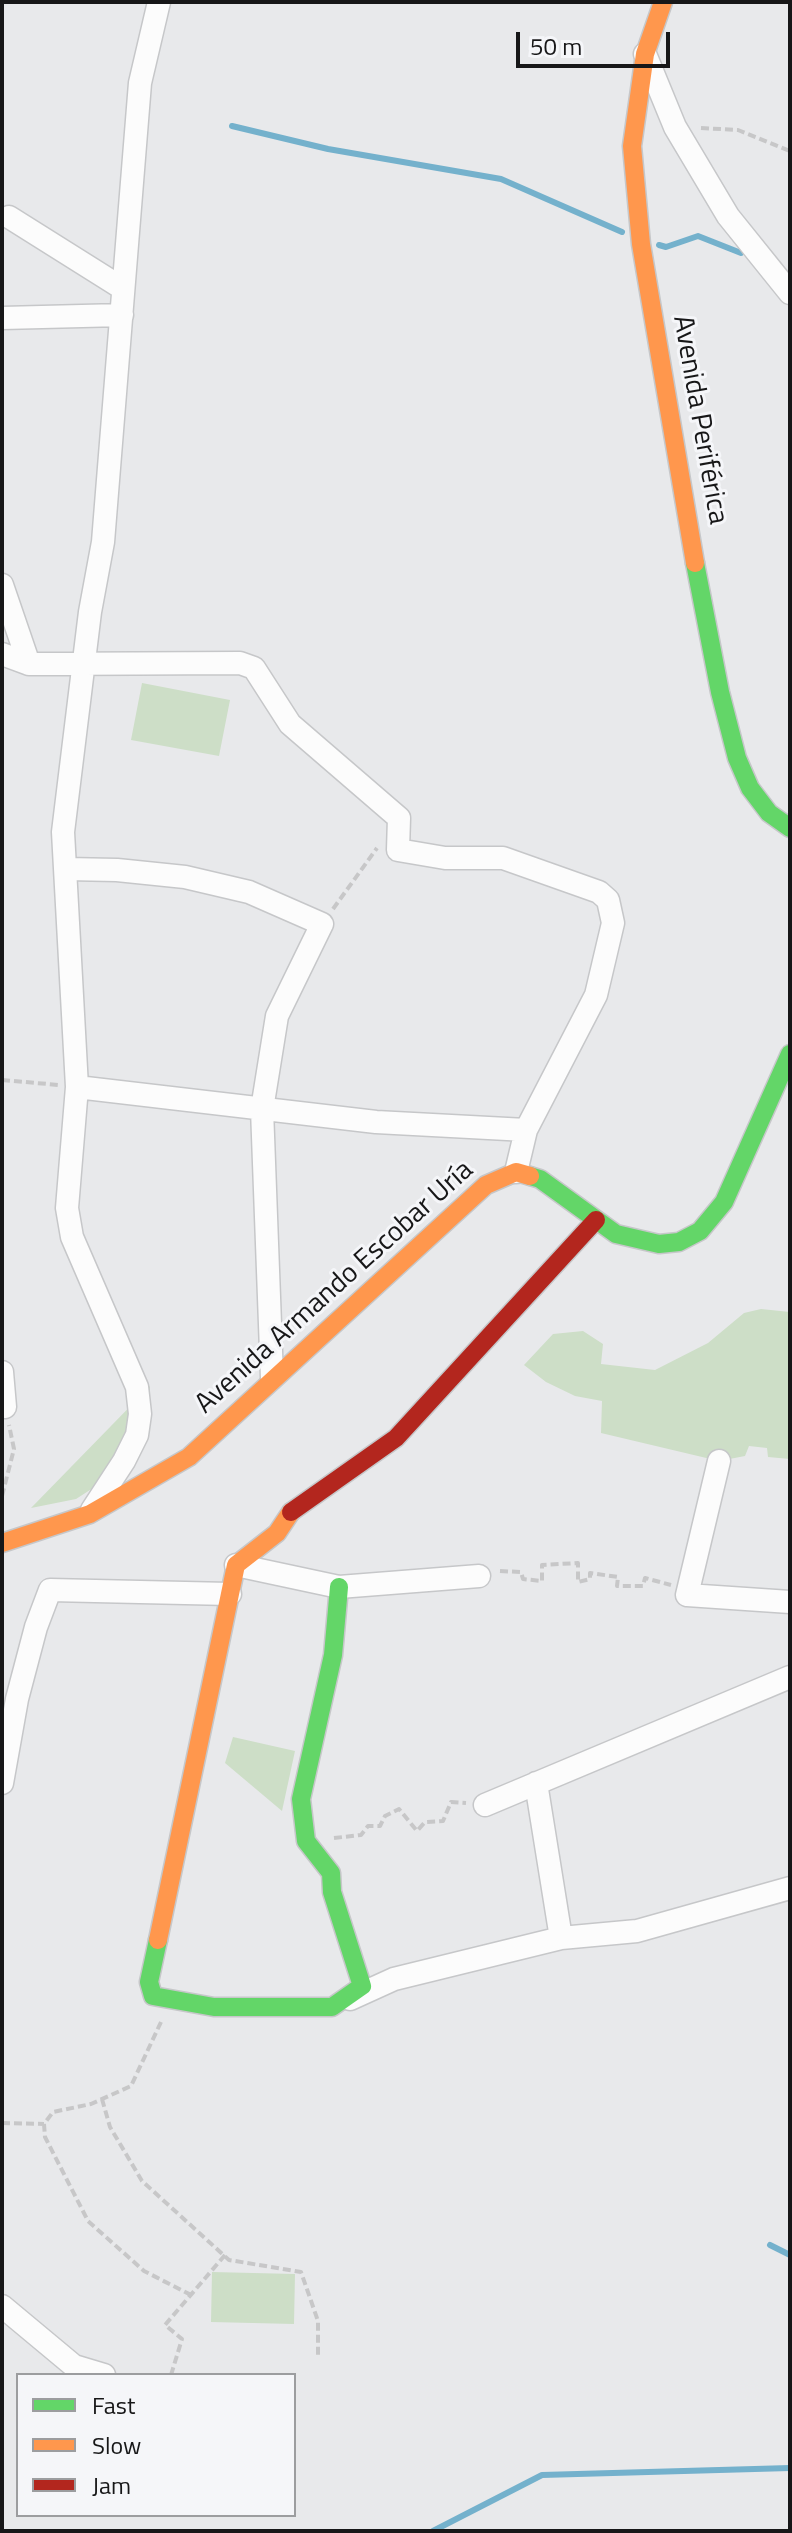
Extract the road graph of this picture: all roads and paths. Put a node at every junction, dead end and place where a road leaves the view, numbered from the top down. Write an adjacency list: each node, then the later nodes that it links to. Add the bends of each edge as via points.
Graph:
1 (159, 2): 7 (street, via 140,83)
2 (670, 3): 3 (main road, Avenida Periférica)
3 (645, 54): 4 (street); 16 (main road, Avenida Periférica, via 632,146 641,244 673,446 737,758 750,788 769,813)
4 (675, 127): 5 (path, via 738,130); 8 (street, via 728,216)
5 (790, 151)
6 (9, 217): 7 (street)
7 (122, 288): 9 (street)
8 (790, 293)
9 (122, 315): 10 (street); 13 (street, via 103,542)
10 (2, 318)
11 (2, 585): 14 (street)
12 (2, 654): 14 (street)
13 (84, 663): 14 (street); 15 (street, via 240,663 254,668 290,724); 17 (street, via 63,832)
14 (29, 664)
15 (399, 818): 18 (path); 23 (street, via 398,850 445,858 503,858 599,892 608,900 613,923 596,995)
16 (790, 828)
17 (66, 869): 18 (street, via 185,877 249,892); 21 (street)
18 (322, 924): 22 (street, via 277,1016)
19 (790, 1054): 25 (main road, Avenida Armando Escobar Uría, via 724,1202 700,1231 679,1242 659,1244 616,1234)
20 (2, 1080): 21 (path)
21 (77, 1087): 22 (street); 31 (street, via 67,1181 72,1237 137,1387 140,1414 137,1435)
22 (262, 1109): 23 (street); 27 (street)
23 (526, 1130): 24 (street)
24 (516, 1172): 25 (main road, Avenida Armando Escobar Uría, via 540,1179); 27 (main road, Avenida Armando Escobar Uría, via 486,1185)
25 (596, 1220): 33 (main road, via 396,1438 296,1506 277,1533)
26 (2, 1372): 28 (street)
27 (272, 1378): 31 (main road, Avenida Armando Escobar Uría, via 189,1457)
28 (5, 1407): 30 (path, via 14,1449)
29 (719, 1461): 36 (street)
30 (2, 1496)
31 (90, 1514): 32 (main road, Avenida Armando Escobar Uría)
32 (2, 1543)
33 (236, 1565): 35 (street); 37 (main road)
34 (479, 1576): 35 (street); 36 (path, via 499,1580 500,1570 542,1581 542,1565 578,1563 578,1582 590,1579 590,1573 618,1577 617,1586 643,1586 645,1578)
35 (339, 1587): 43 (main road, via 333,1655 301,1799)
36 (688, 1589): 38 (street, via 687,1595)
37 (230, 1594): 40 (street, via 50,1590 17,1699); 46 (main road, via 149,1982)
38 (790, 1602)
39 (790, 1677): 41 (street)
40 (2, 1783)
41 (536, 1783): 42 (street); 45 (street)
42 (485, 1805): 43 (path, via 451,1802 443,1821 425,1822 417,1831 399,1809 361,1835)
43 (306, 1841): 47 (main road, via 331,1873 332,1892 362,1986)
44 (790, 1888): 45 (street, via 637,1931)
45 (561, 1938): 47 (street, via 394,1979)
46 (153, 1996): 47 (main road, via 214,2007); 48 (path, via 167,2013 131,2086)
47 (332, 2007)
48 (102, 2099): 50 (path, via 53,2112); 51 (path, via 110,2127 142,2181)
49 (2, 2123): 50 (path)
50 (44, 2124): 52 (path, via 45,2137 88,2221 144,2271)
51 (225, 2255): 52 (path); 54 (path, via 250,2266 301,2272 318,2321)
52 (193, 2296): 56 (path, via 165,2325 182,2339)
53 (2, 2306): 55 (street, via 74,2366)
54 (318, 2355)
55 (97, 2373)
56 (172, 2373)

